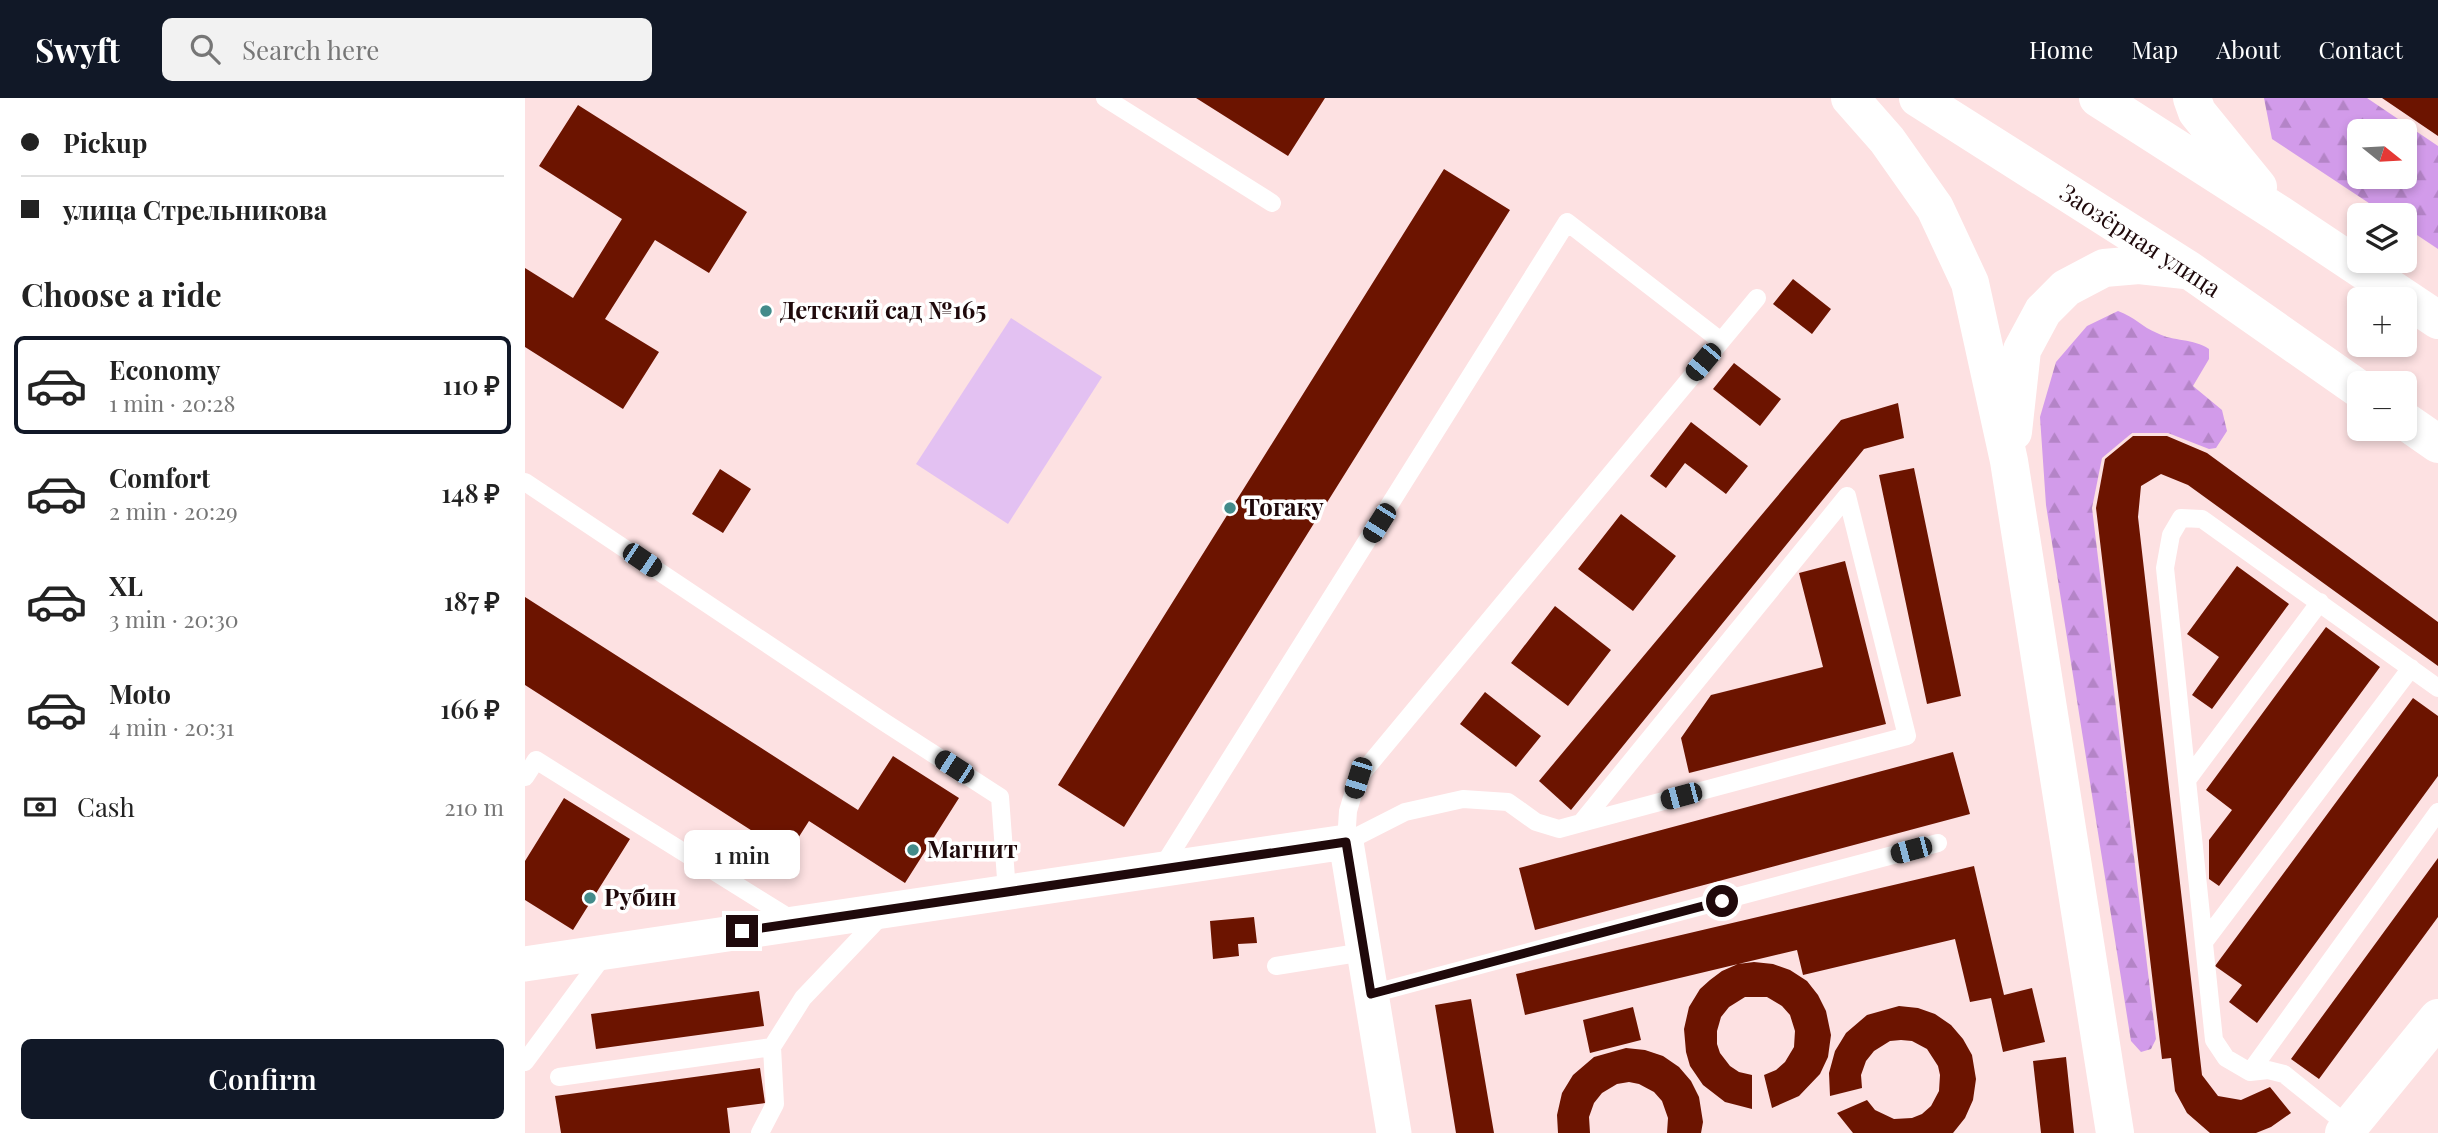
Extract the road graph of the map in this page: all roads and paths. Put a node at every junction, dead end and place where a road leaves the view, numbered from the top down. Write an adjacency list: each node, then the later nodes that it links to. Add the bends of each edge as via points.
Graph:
1 (1105, 98): 6 (lane)
2 (1850, 98): 15 (main road, via 1887,140 1935,208 1970,283)
3 (1918, 98): 8 (main road, Заозёрная улица)
4 (2098, 98): 7 (main road)
5 (2192, 98): 7 (main road, via 2197,112)
6 (1272, 203)
7 (2279, 214): 10 (main road)
8 (2189, 270): 12 (main road, Заозёрная улица); 15 (main road, via 2139,265 2104,268 2058,296 2043,312 2022,350)
9 (1757, 298): 11 (lane)
10 (2438, 320)
11 (1721, 341): 24 (lane, via 1358,778 1348,811); 26 (lane, via 1567,222)
12 (2347, 381)
13 (2417, 429): 14 (main road)
14 (2438, 444)
15 (2009, 461): 44 (main road)
16 (525, 481): 27 (lane, via 1000,797)
17 (2319, 603): 18 (lane); 21 (lane); 21 (lane, via 2201,519 2181,518 2171,535 2165,568)
18 (2411, 668): 19 (lane); 30 (lane)
19 (2438, 688)
20 (525, 777): 29 (lane, via 536,760)
21 (2187, 780): 30 (lane)
22 (2438, 812): 39 (lane)
23 (1581, 823): 23 (lane, via 1615,780 1847,496 1907,736); 24 (lane, via 1559,829 1536,822 1508,802 1463,800 1405,812)
24 (1346, 842): 26 (street); 32 (street)
25 (1938, 843): 35 (lane)
26 (1161, 869): 27 (street)
27 (1007, 892): 28 (street)
28 (887, 910): 29 (street); 37 (lane, via 803,998)
29 (796, 923): 31 (street)
30 (2204, 942): 39 (lane, via 2214,1040 2226,1058)
31 (606, 952): 33 (street); 38 (lane)
32 (1364, 952): 34 (lane); 35 (street)
33 (525, 964)
34 (1276, 966)
35 (1371, 994): 43 (street)
36 (2438, 1018): 41 (main road)
37 (772, 1047): 40 (lane); 42 (lane, via 775,1104)
38 (525, 1062)
39 (2251, 1072): 41 (lane, via 2284,1074)
40 (559, 1076)
41 (2347, 1130)
42 (760, 1133)
43 (1394, 1133)
44 (2115, 1133)

